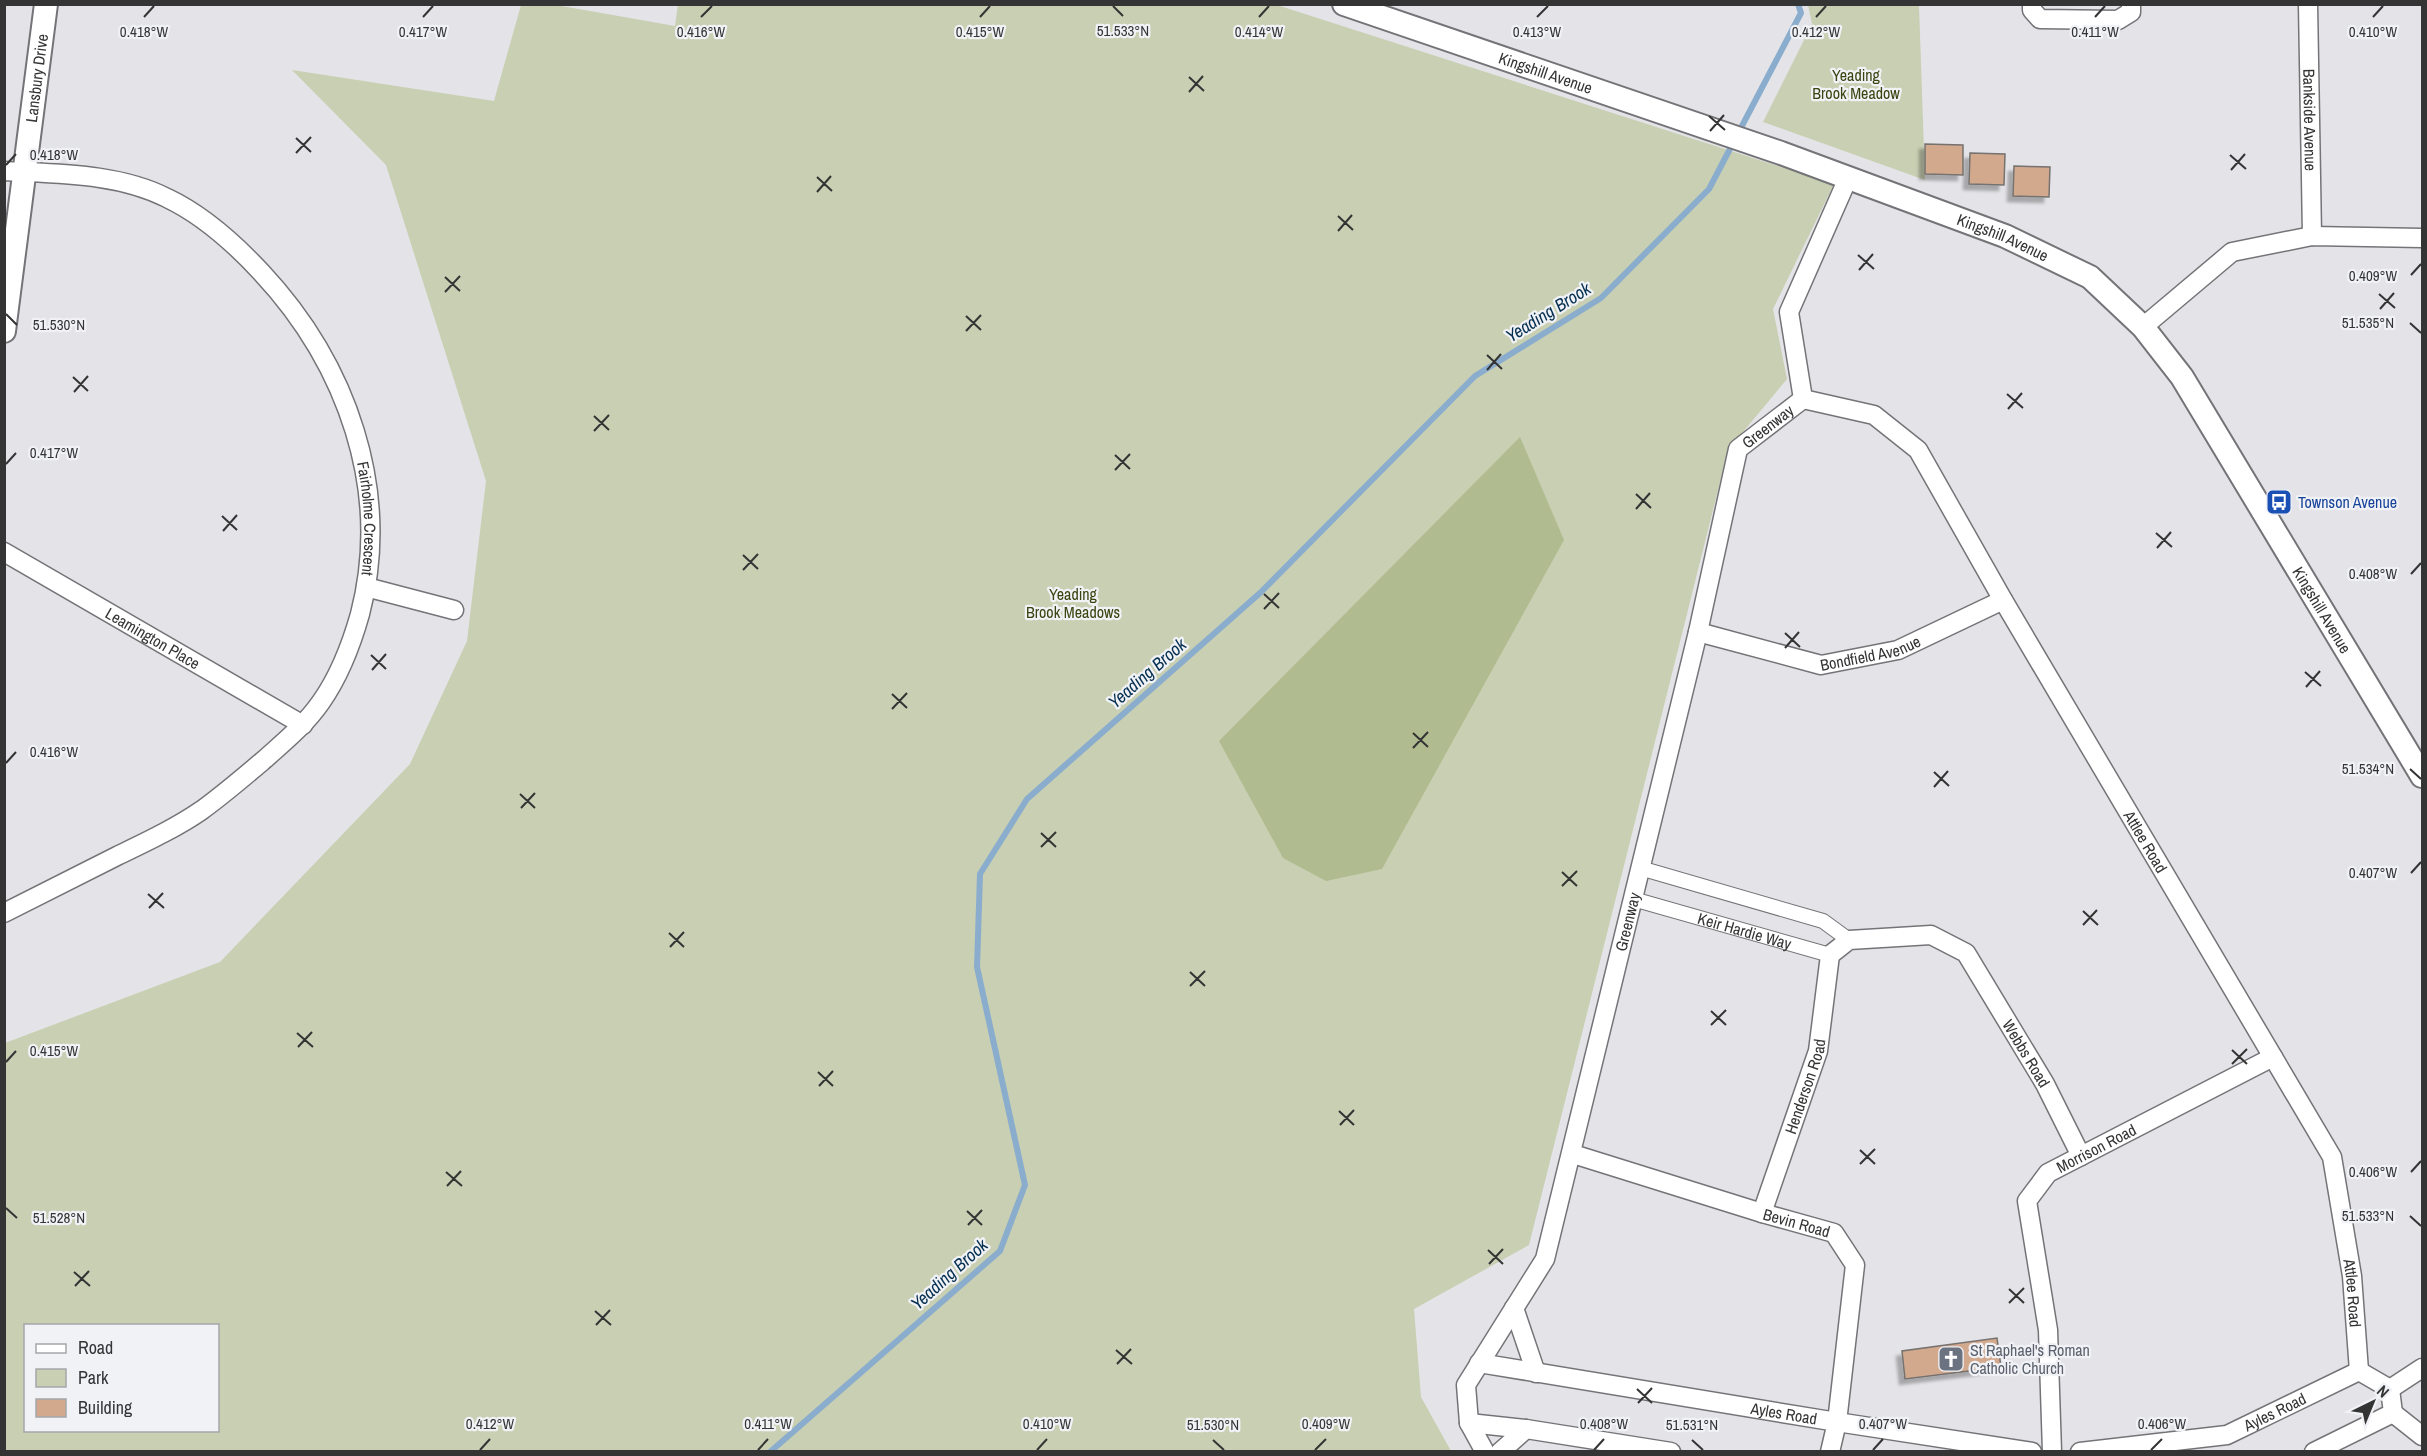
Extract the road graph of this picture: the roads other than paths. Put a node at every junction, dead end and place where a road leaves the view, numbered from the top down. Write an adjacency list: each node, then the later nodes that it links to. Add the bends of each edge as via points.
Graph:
1 (46, 4): 6 (street, Lansbury Drive)
2 (1344, 4): 7 (street, Kingshill Avenue)
3 (2032, 4): 4 (street, via 2040,19 2118,21 2131,12)
4 (2131, 4)
5 (2308, 4): 8 (street, Bankside Avenue)
6 (15, 171): 11 (street, Lansbury Drive); 14 (street, Fairholme Crescent, via 109,180 153,191 212,227 276,288 333,374 363,455 371,537)
7 (1848, 178): 10 (street, Kingshill Avenue, via 2005,236 2090,277); 12 (street, via 1789,312)
8 (2312, 236): 9 (street); 10 (street, via 2232,252)
9 (2422, 238)
10 (2143, 327): 19 (street, Kingshill Avenue, via 2182,377)
11 (4, 331)
12 (1803, 399): 15 (street, Attlee Road, via 1874,415 1918,450); 17 (street, Greenway, via 1738,449)
13 (4, 552): 18 (street, Leamington Place)
14 (366, 587): 16 (street); 18 (street, Fairholme Crescent, via 343,665)
15 (2003, 600): 17 (street, Bondfield Avenue, via 1898,650 1821,665); 25 (street, Attlee Road)
16 (454, 610)
17 (1698, 632): 20 (street, Greenway)
18 (303, 725): 22 (street, Fairholme Crescent, via 194,815)
19 (2422, 776)
20 (1640, 868): 21 (street, Greenway); 23 (street, Keir Hardie Way, via 1823,921)
21 (1633, 899): 24 (street, Keir Hardie Way); 26 (street, Greenway)
22 (4, 913)
23 (1850, 940): 24 (street); 27 (street, Webbs Road, via 1931,935 1966,953 2045,1084)
24 (1830, 955): 28 (street, Henderson Road, via 1818,1051)
25 (2273, 1057): 27 (street, Morrison Road); 32 (street, Attlee Road, via 2332,1156 2352,1276)
26 (1572, 1154): 28 (street, Bevin Road); 29 (street, Greenway, via 1545,1259)
27 (2081, 1156): 45 (street, Morrison Road, via 2048,1173 2027,1201 2048,1330)
28 (1762, 1214): 36 (street, Bevin Road, via 1834,1233 1855,1265)
29 (1514, 1308): 30 (street, Greenway); 33 (street)
30 (1479, 1363): 33 (street, Ayles Road); 37 (street, Greenway, via 1466,1385)
31 (2422, 1368): 34 (street)
32 (2359, 1371): 34 (street); 46 (street, Ayles Road, via 2227,1435)
33 (1536, 1373): 36 (street, Ayles Road)
34 (2390, 1389): 35 (street)
35 (2393, 1413): 39 (street); 47 (street)
36 (1837, 1422): 43 (street, Bevin Road); 44 (street, Ayles Road)
37 (1469, 1423): 38 (street); 40 (street, Greenway)
38 (1526, 1429): 41 (street); 42 (street)
39 (2422, 1436)
40 (1485, 1452)
41 (1500, 1452)
42 (1671, 1452)
43 (1830, 1452)
44 (2032, 1452)
45 (2052, 1452)
46 (2080, 1452)
47 (2314, 1452)

